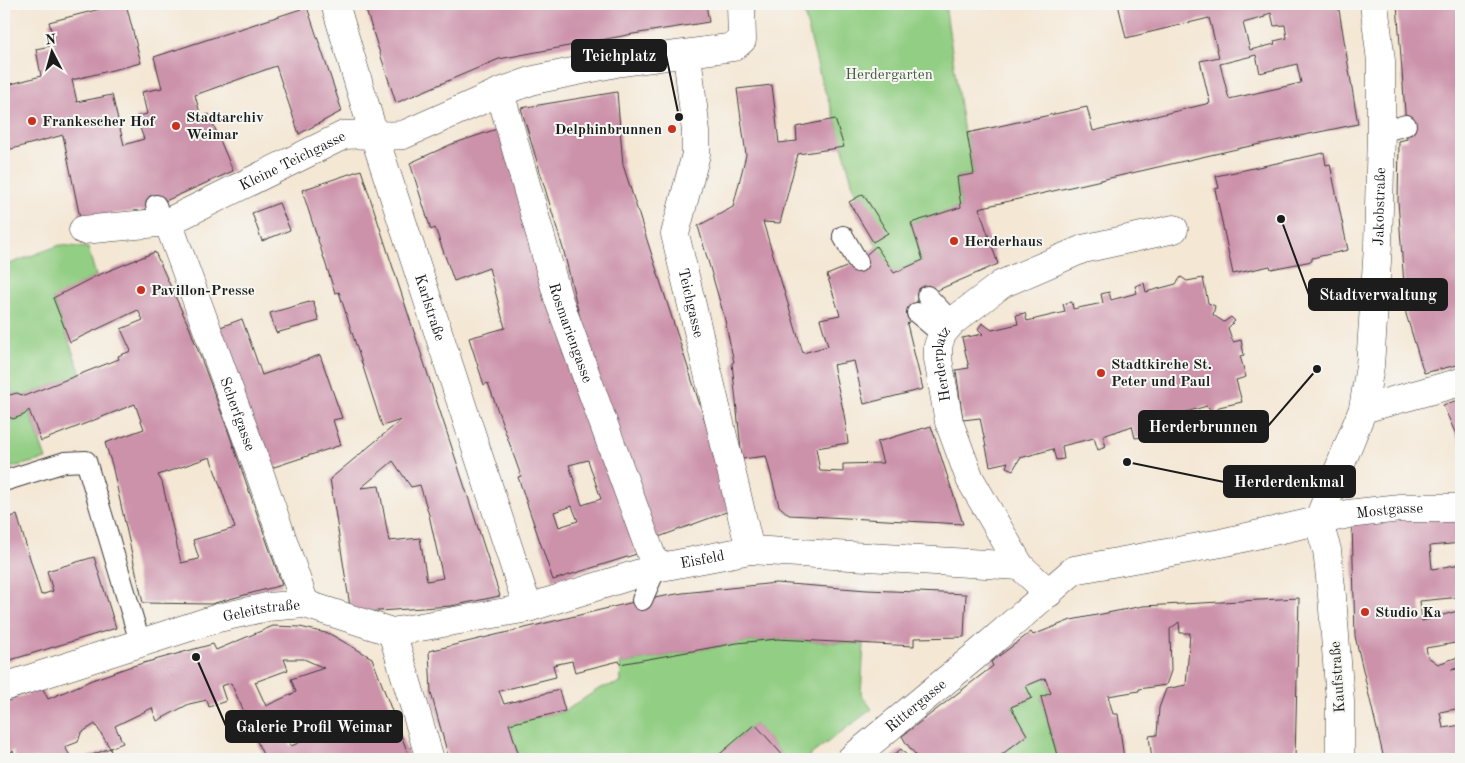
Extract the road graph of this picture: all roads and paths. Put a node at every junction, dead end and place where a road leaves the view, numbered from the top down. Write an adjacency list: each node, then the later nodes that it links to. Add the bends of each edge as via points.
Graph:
1 (334, 4): 6 (street, Karlstraße)
2 (741, 4): 4 (street, via 742,40 734,47)
3 (1374, 4): 14 (street, Jakobstraße, via 1394,128)
4 (687, 54): 5 (street, Kleine Teichgasse, via 616,63 534,80); 22 (street, Teichgasse, via 696,154 675,234)
5 (500, 92): 6 (street, Kleine Teichgasse, via 403,135); 24 (street, Rosmariengasse, via 558,298)
6 (374, 135): 7 (street, Kleine Teichgasse, via 344,135); 28 (street, Karlstraße)
7 (162, 217): 9 (street, Kleine Teichgasse); 27 (street, Scherfgasse, via 260,474)
8 (1174, 228): 16 (street, Herderplatz, via 1083,249 1002,284)
9 (83, 230)
10 (843, 236): 11 (lane)
11 (858, 262)
12 (927, 296): 16 (lane)
13 (1404, 298): 14 (lane)
14 (1374, 302): 18 (street, Jakobstraße, via 1370,366)
15 (916, 313): 16 (lane)
16 (947, 328): 23 (street, Herderplatz, via 938,346 938,359 949,422 970,479)
17 (1461, 382): 18 (street)
18 (1363, 409): 21 (street)
19 (4, 481): 30 (lane, via 65,462 86,461)
20 (1461, 508): 21 (street, Mostgasse, via 1400,508)
21 (1318, 521): 25 (street, via 1074,570); 34 (street, Kaufstraße, via 1327,550 1332,596 1340,701)
22 (750, 550): 23 (street, Eisfeld); 24 (street, Eisfeld)
23 (1020, 566): 25 (street, Herderplatz)
24 (656, 568): 26 (lane); 28 (street, Eisfeld)
25 (1049, 593): 33 (street, Rittergasse)
26 (642, 600)
27 (305, 604): 29 (street, Geleitstraße); 30 (street, Geleitstraße, via 267,607 218,618)
28 (528, 608): 29 (street, Eisfeld)
29 (392, 632): 32 (street)
30 (140, 642): 31 (street, Geleitstraße)
31 (4, 687)
32 (430, 759)
33 (851, 759)
34 (1340, 759)

